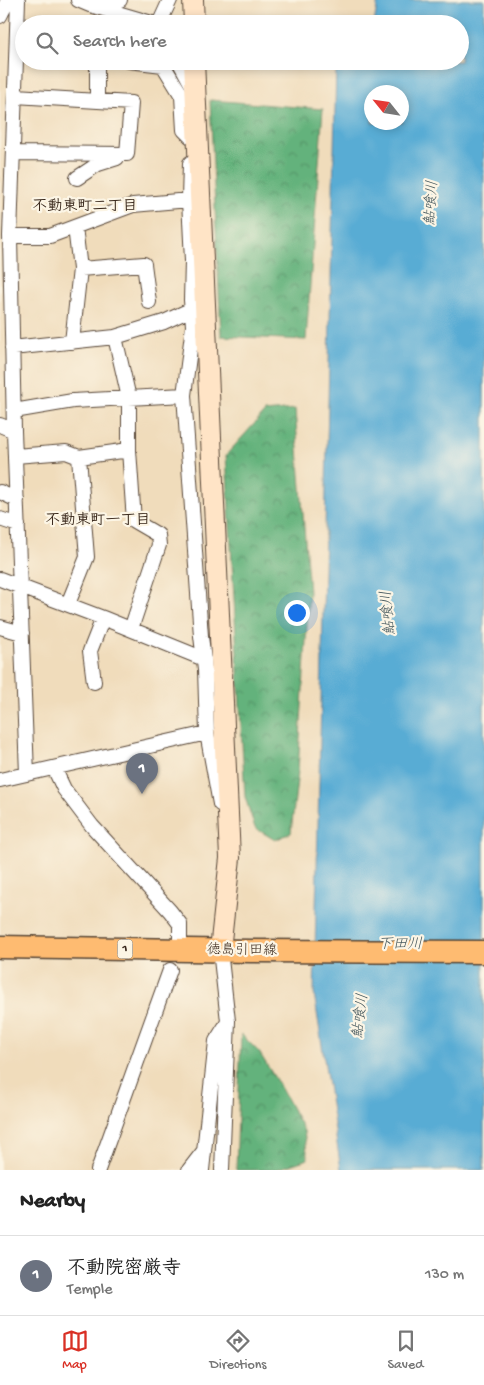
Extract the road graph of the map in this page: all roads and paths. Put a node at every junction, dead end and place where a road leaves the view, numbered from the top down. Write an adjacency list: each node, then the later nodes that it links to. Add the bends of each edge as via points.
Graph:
1 (8, 0): 11 (street)
2 (18, 0): 7 (street)
3 (120, 0): 6 (street)
4 (170, 0): 9 (street)
5 (193, 0): 10 (street)
6 (84, 2): 8 (street)
7 (19, 15)
8 (127, 15)
9 (162, 15)
10 (194, 15)
11 (0, 16)
12 (17, 70): 18 (street)
13 (97, 70): 19 (street)
14 (166, 70): 21 (street, via 182,96 184,130)
15 (184, 70): 17 (street)
16 (194, 70): 17 (street)
17 (194, 89): 20 (street)
18 (15, 96): 19 (street); 22 (street)
19 (96, 101): 23 (street, via 131,103)
20 (197, 117): 21 (street); 60 (street)
21 (191, 137): 25 (street)
22 (13, 153): 23 (street); 27 (street)
23 (128, 154): 24 (street, via 98,164)
24 (77, 178)
25 (189, 200): 26 (street, via 132,205); 30 (street)
26 (75, 227): 27 (street, via 50,236); 28 (street)
27 (7, 229): 31 (street)
28 (80, 269): 29 (street, via 144,264); 33 (street)
29 (149, 302)
30 (192, 309): 32 (street, via 164,322); 35 (street, via 193,326)
31 (6, 312): 34 (street)
32 (115, 337): 33 (street); 36 (street)
33 (72, 342): 34 (street)
34 (12, 348): 37 (street)
35 (184, 394): 36 (street); 54 (street)
36 (129, 398): 37 (street, via 73,400); 40 (street)
37 (14, 410): 39 (street)
38 (0, 425): 39 (street)
39 (14, 431): 41 (street)
40 (128, 450): 42 (street); 52 (street, via 134,521 158,535 159,545)
41 (15, 456): 42 (street, via 66,452); 44 (street)
42 (79, 457): 49 (street, via 88,557)
43 (0, 492): 44 (street)
44 (17, 500): 46 (street)
45 (0, 519): 46 (street)
46 (18, 525): 48 (street)
47 (0, 579): 48 (street)
48 (21, 586): 49 (street); 53 (street)
49 (68, 604): 50 (street)
50 (103, 618): 52 (street); 55 (street, via 90,651)
51 (0, 627): 53 (street)
52 (131, 629): 54 (street)
53 (22, 633): 58 (street)
54 (204, 659): 56 (street)
55 (94, 682)
56 (207, 733): 57 (street); 60 (street)
57 (54, 768): 58 (street); 61 (street, via 64,790 92,826 180,924)
58 (27, 774): 59 (street)
59 (0, 780)
60 (230, 858): 63 (street)
61 (180, 940)
62 (0, 947): 63 (main road, 徳島引田線 / 1)
63 (220, 950): 64 (main road, 徳島引田線 / 1); 66 (street)
64 (484, 952)
65 (170, 970): 68 (street)
66 (228, 1021): 67 (street, via 216,1041); 71 (street)
67 (204, 1151): 69 (street); 70 (street)
68 (98, 1170)
69 (189, 1170)
70 (202, 1170)
71 (222, 1170)

